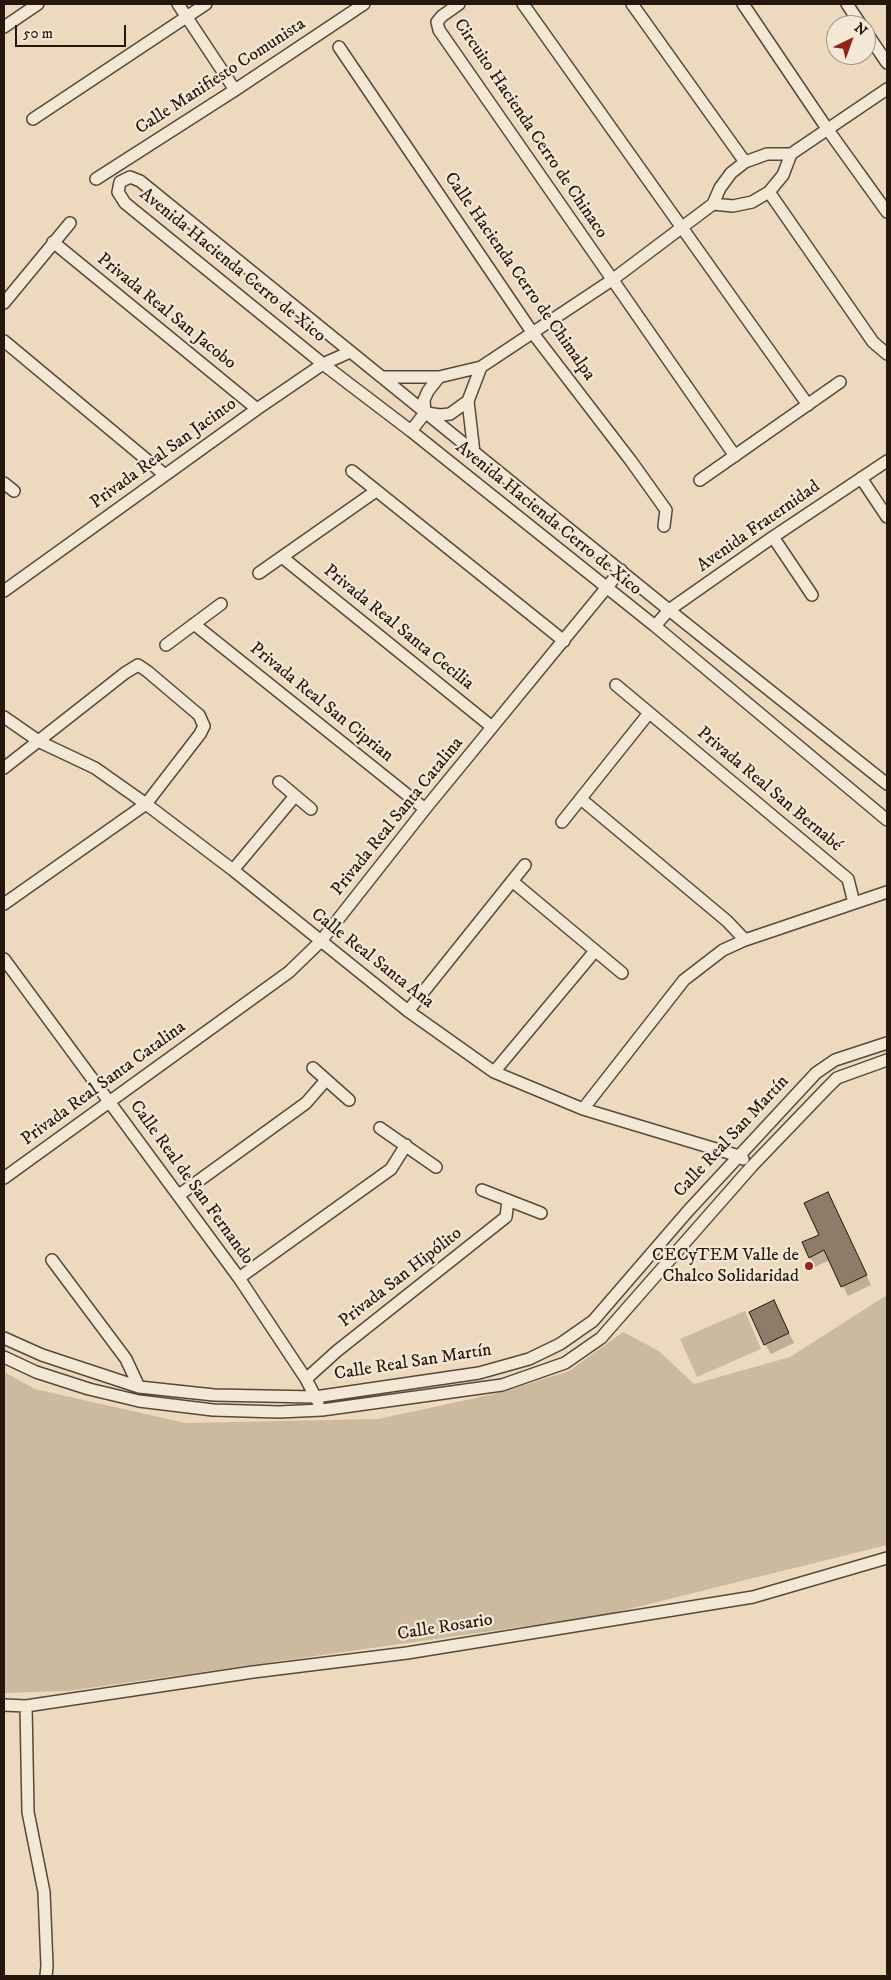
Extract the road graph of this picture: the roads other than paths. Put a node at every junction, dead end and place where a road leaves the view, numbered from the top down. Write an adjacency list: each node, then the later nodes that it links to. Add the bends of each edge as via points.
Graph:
1 (38, 4): 12 (street)
2 (178, 4): 11 (street)
3 (206, 4): 11 (street)
4 (364, 4): 17 (street, Calle Manifiesto Comunista)
5 (459, 4): 29 (street, Circuito Hacienda Cerro de Chinaco, via 437,22 439,30)
6 (523, 4): 27 (street)
7 (632, 4): 21 (street)
8 (743, 4): 19 (street)
9 (847, 4): 10 (street)
10 (854, 15)
11 (186, 17): 17 (street); 18 (street)
12 (4, 27)
13 (339, 47): 31 (street, Calle Hacienda Cerro de Chimalpa)
14 (876, 47): 15 (street)
15 (887, 63)
16 (887, 89): 19 (street)
17 (235, 90): 22 (street, Calle Manifiesto Comunista)
18 (33, 119)
19 (828, 130): 20 (street); 25 (street)
20 (791, 154): 21 (street, via 767,154); 23 (street, via 784,175)
21 (745, 162): 24 (street, via 731,173)
22 (96, 179)
23 (769, 192): 24 (street, via 752,202 732,206); 34 (street, via 873,342)
24 (713, 204): 27 (street)
25 (887, 212)
26 (70, 223): 28 (street)
27 (681, 227): 29 (street); 41 (street)
28 (53, 242): 30 (street); 42 (street, Privada Real San Jacobo)
29 (612, 280): 31 (street); 46 (street)
30 (4, 303)
31 (532, 332): 36 (street); 56 (street, Calle Hacienda Cerro de Chimalpa, via 666,510)
32 (4, 341): 49 (street)
33 (350, 352): 35 (street, Privada Real San Jacinto); 35 (street, Avenida Hacienda Cerro de Xico, via 140,182 130,177 120,182 118,192 125,202); 37 (street, Avenida Hacienda Cerro de Xico)
34 (887, 354)
35 (324, 364): 42 (street, Privada Real San Jacinto); 44 (street, Avenida Hacienda Cerro de Xico)
36 (481, 367): 38 (street); 40 (street)
37 (383, 377): 38 (street); 43 (street, Avenida Hacienda Cerro de Xico)
38 (439, 377): 43 (street, via 424,400)
39 (840, 382): 41 (street)
40 (468, 401): 43 (street, via 450,414); 45 (street)
41 (808, 405): 46 (street)
42 (257, 409): 49 (street, Privada Real San Jacinto)
43 (425, 413): 44 (street); 45 (street, Avenida Hacienda Cerro de Xico)
44 (411, 431): 61 (street, Avenida Hacienda Cerro de Xico)
45 (474, 452): 59 (street, Avenida Hacienda Cerro de Xico)
46 (735, 456): 51 (street)
47 (887, 461): 50 (street, Avenida Fraternidad)
48 (352, 471): 53 (street)
49 (165, 474): 62 (street, Privada Real San Jacinto)
50 (861, 478): 55 (street); 57 (street, Avenida Fraternidad)
51 (700, 480)
52 (4, 483): 54 (street)
53 (376, 491): 58 (street); 68 (street)
54 (14, 492)
55 (887, 517)
56 (664, 526)
57 (773, 537): 63 (street); 65 (street, Avenida Fraternidad)
58 (282, 557): 60 (street); 73 (street, Privada Real Santa Cecilia)
59 (621, 570): 61 (street, Privada Real Santa Catalina); 65 (street, Avenida Hacienda Cerro de Xico)
60 (259, 573)
61 (606, 589): 67 (street, Avenida Hacienda Cerro de Xico); 68 (street, Privada Real Santa Catalina)
62 (4, 591)
63 (812, 595)
64 (221, 604): 66 (street)
65 (669, 610): 67 (street, Avenida Fraternidad); 77 (street, Avenida Hacienda Cerro de Xico)
66 (194, 624): 69 (street); 82 (street, Privada Real San Ciprian)
67 (655, 626): 83 (street, Avenida Hacienda Cerro de Xico)
68 (564, 641): 73 (street, Privada Real Santa Catalina)
69 (166, 645)
70 (616, 685): 71 (street, Privada Real San Bernabé)
71 (650, 713): 79 (street); 89 (street, Privada Real San Bernabé, via 848,879)
72 (4, 717): 74 (street, Calle Real Santa Ana)
73 (492, 727): 82 (street, Privada Real Santa Catalina)
74 (40, 742): 75 (street); 80 (street, Calle Real Santa Ana, via 95,768); 80 (street, via 138,665 199,716 204,726)
75 (4, 768)
76 (279, 782): 78 (street)
77 (887, 784)
78 (295, 796): 81 (street); 86 (street)
79 (580, 799): 84 (street); 91 (street, via 727,921)
80 (146, 804): 86 (street, Calle Real Santa Ana); 90 (street)
81 (311, 809)
82 (425, 809): 92 (street, Privada Real Santa Catalina)
83 (887, 820)
84 (562, 822)
85 (525, 865): 87 (street)
86 (233, 870): 92 (street, Calle Real Santa Ana)
87 (512, 882): 93 (street); 96 (street)
88 (887, 892): 89 (street)
89 (854, 903): 91 (street)
90 (4, 904)
91 (745, 940): 104 (street, via 723,950 684,980)
92 (321, 942): 96 (street, Calle Real Santa Ana); 103 (street, Privada Real Santa Catalina, via 289,972)
93 (595, 951): 95 (street); 100 (street)
94 (4, 959): 103 (street, Calle Real de San Fernando)
95 (622, 973)
96 (408, 1011): 100 (street, Calle Real Santa Ana)
97 (887, 1043): 107 (street, Calle Real San Martín, via 835,1060 816,1073)
98 (887, 1060): 108 (street, Calle Real San Martín, via 838,1078)
99 (313, 1068): 101 (street)
100 (494, 1072): 104 (street, Calle Real Santa Ana)
101 (326, 1080): 102 (street); 112 (street, via 306,1103)
102 (349, 1100)
103 (110, 1102): 110 (street, Privada Real Santa Catalina); 112 (street, Calle Real de San Fernando)
104 (583, 1109): 107 (street, Calle Real Santa Ana)
105 (380, 1128): 106 (street)
106 (406, 1146): 109 (street); 116 (street, via 391,1168)
107 (739, 1156): 108 (street, Calle Real Santa Ana); 121 (street, Calle Real San Martín, via 593,1321 560,1344 529,1359 479,1373)
108 (752, 1166): 122 (street, Calle Real San Martín, via 602,1338 565,1364 502,1384)
109 (436, 1167)
110 (4, 1178)
111 (482, 1190): 113 (street)
112 (179, 1195): 116 (street, Calle Real de San Fernando)
113 (508, 1200): 114 (street); 119 (street, Privada San Hipólito, via 506,1217)
114 (541, 1213)
115 (52, 1260): 120 (street, via 126,1358)
116 (239, 1278): 119 (street, Calle Real de San Fernando)
117 (4, 1338): 120 (street, Calle Real San Martín, via 42,1355)
118 (4, 1357): 122 (street, Calle Real San Martín, via 36,1372 139,1401 213,1410)
119 (306, 1379): 121 (street, Calle Real de San Fernando)
120 (139, 1387): 121 (street, Calle Real San Martín, via 214,1395)
121 (315, 1396): 122 (street, Calle Real de San Fernando)
122 (322, 1410)
123 (887, 1558): 125 (street, Calle Rosario, via 753,1597 407,1653 252,1672)
124 (4, 1705): 125 (street, Calle Rosario)
125 (26, 1706): 126 (street, via 28,1812 44,1892)
126 (46, 1976)

